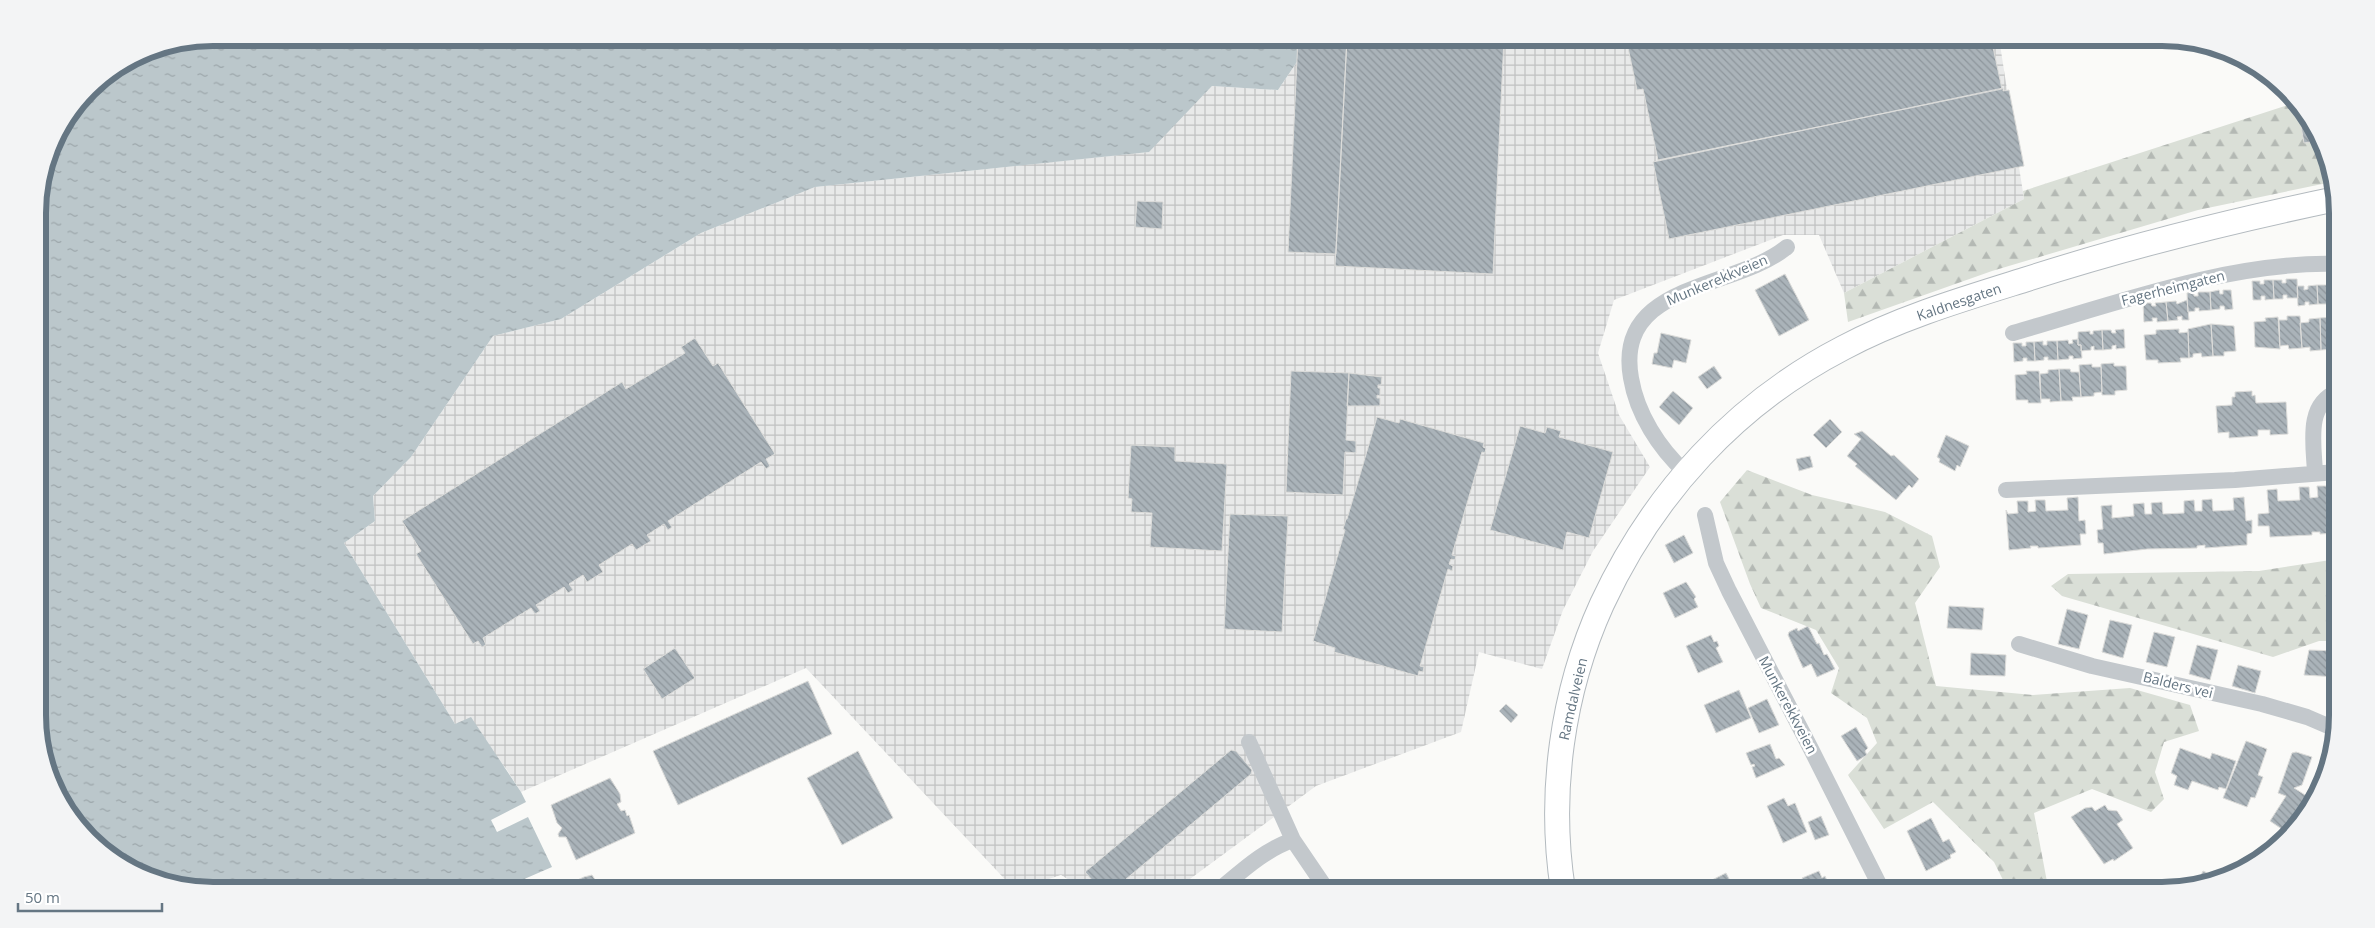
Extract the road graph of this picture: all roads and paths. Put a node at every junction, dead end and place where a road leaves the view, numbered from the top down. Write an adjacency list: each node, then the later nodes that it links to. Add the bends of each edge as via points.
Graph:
1 (2328, 201): 6 (main road, Kaldnesgaten, via 2072,264 1958,301 1867,336 1801,371 1766,396 1724,431)
2 (1787, 248): 6 (street, Munkerekkveien, via 1660,304 1636,330 1629,346 1628,362 1633,391 1662,448)
3 (2329, 264): 4 (street, Fagerheimgaten, via 2239,272 2132,298)
4 (2013, 333)
5 (2329, 396): 8 (street, via 2315,412)
6 (1686, 472): 11 (main road, Kaldnesgaten)
7 (2329, 472): 8 (street)
8 (2315, 473): 9 (street)
9 (2006, 490)
10 (1705, 515): 19 (street, Munkerekkveien, via 1716,563 1729,591)
11 (1647, 522): 18 (main road, Ramdalveien, via 1616,575 1593,624 1571,695 1561,750 1557,811)
12 (2019, 644): 13 (street, Balders vei, via 2092,666 2262,704)
13 (2328, 727)
14 (1249, 742): 15 (street)
15 (1293, 840): 16 (street, via 1278,845); 17 (street)
16 (1229, 881)
17 (1321, 881)
18 (1562, 881)
19 (1878, 881)

